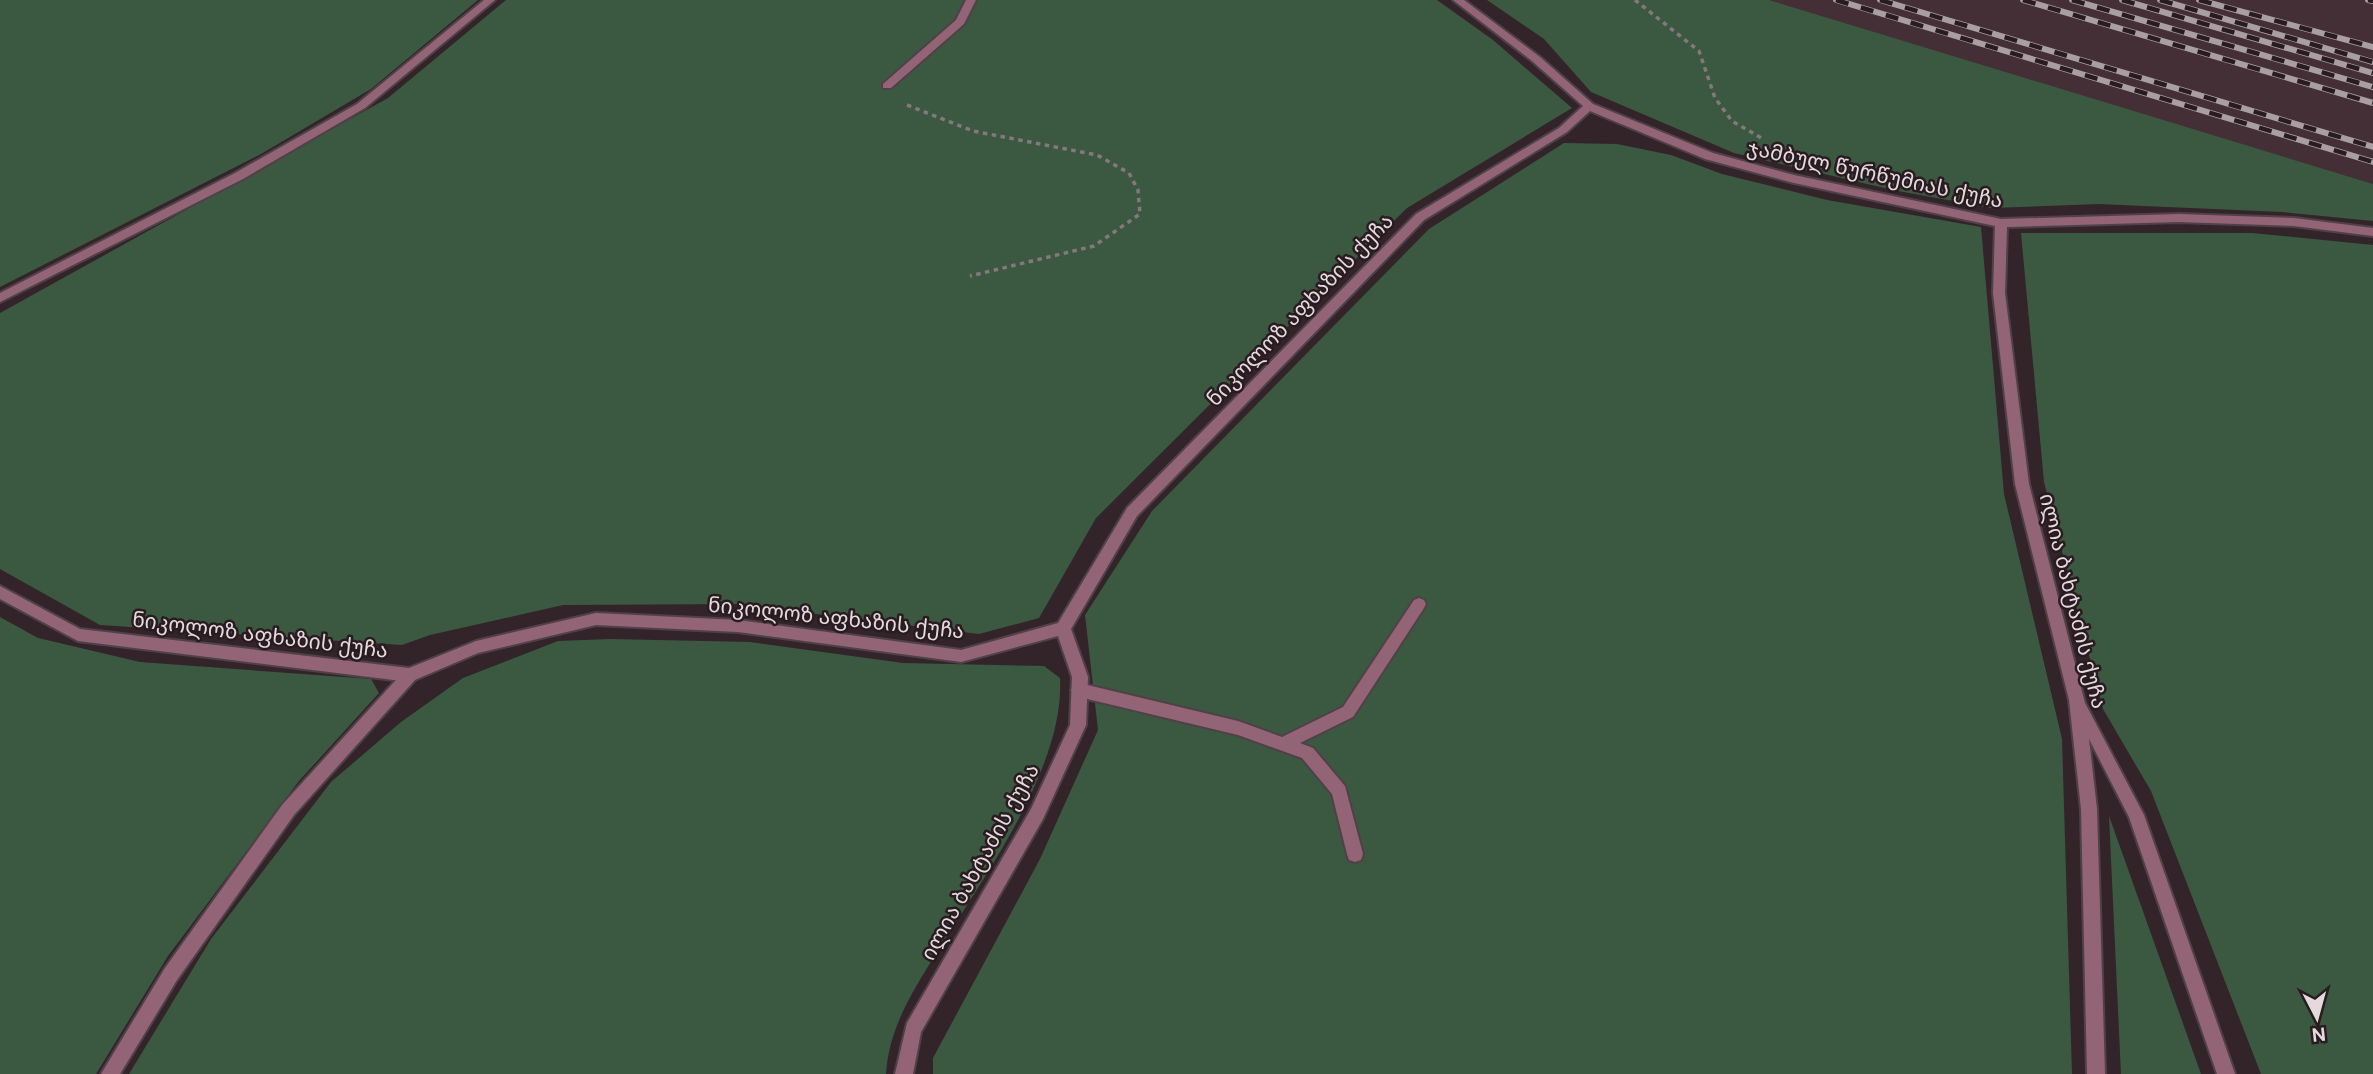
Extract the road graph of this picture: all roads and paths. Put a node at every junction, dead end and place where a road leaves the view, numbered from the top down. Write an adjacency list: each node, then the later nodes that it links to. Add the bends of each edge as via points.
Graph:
1 (490, 0): 11 (street, via 361,106 239,176)
2 (971, 0): 5 (street, via 960,22)
3 (1458, 0): 6 (street, ჯამბულ წურწუმიას ქუჩა)
4 (1635, 0): 7 (path, via 1699,51 1715,97 1732,121)
5 (887, 86): 10 (path, via 893,100 973,131 1097,155 1129,173 1138,190 1140,214 1094,246)
6 (1589, 106): 8 (street, ჯამბულ წურწუმიას ქუჩა, via 1709,156); 14 (street, ნიკოლოზ აფხაზის ქუჩა, via 1563,130 1420,217 1132,512)
7 (1766, 141)
8 (2001, 223): 9 (street, ჯამბულ წურწუმიას ქუჩა, via 2179,218 2294,222); 17 (street, ილია ბახტაძის ქუჩა, via 1999,293 2022,484)
9 (2373, 232)
10 (970, 276)
11 (0, 298)
12 (0, 592): 15 (street, ნიკოლოზ აფხაზის ქუჩა, via 78,635)
13 (1419, 604): 18 (street, via 1348,712)
14 (1063, 628): 15 (street, ნიკოლოზ აფხაზის ქუჩა, via 961,656 738,626 596,619 477,646); 16 (street, ილია ბახტაძის ქუჩა, via 1080,677)
15 (410, 675): 20 (street, via 288,810 171,974)
16 (1079, 690): 18 (street); 21 (street, ილია ბახტაძის ქუჩა, via 1078,724 1037,814 913,1029)
17 (2077, 700): 22 (street, ილია ბახტაძის ქუჩა, via 2089,809); 23 (street, via 2136,815)
18 (1283, 744): 19 (street, via 1307,753 1339,791)
19 (1355, 854)
20 (110, 1074)
21 (904, 1074)
22 (2096, 1074)
23 (2226, 1074)

